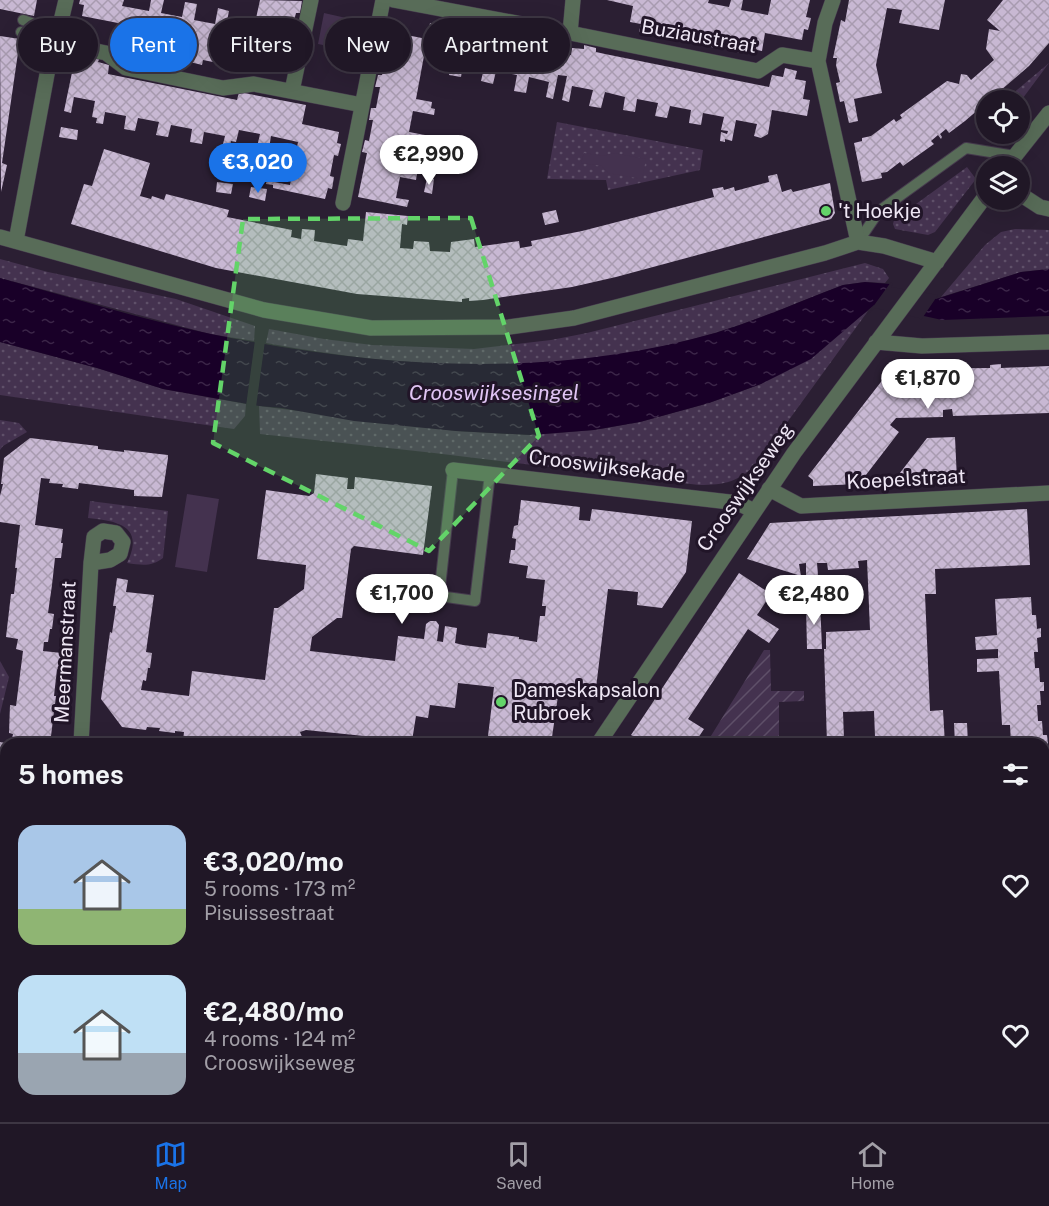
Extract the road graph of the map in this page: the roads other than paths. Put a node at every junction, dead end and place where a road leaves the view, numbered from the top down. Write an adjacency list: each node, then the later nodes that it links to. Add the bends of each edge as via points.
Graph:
1 (66, 0): 7 (street)
2 (311, 0): 13 (street)
3 (383, 0): 14 (street)
4 (393, 0): 8 (street, Buziaustraat)
5 (573, 0): 9 (street)
6 (833, 0): 11 (street)
7 (62, 18)
8 (490, 18)
9 (570, 33): 11 (street, Buziaustraat, via 758,71 782,55)
10 (98, 51): 13 (street, via 126,68 223,88 254,84)
11 (818, 61): 24 (street)
12 (47, 72): 23 (street)
13 (292, 91): 14 (street)
14 (362, 105): 19 (street)
15 (1049, 113): 17 (street)
16 (994, 156): 24 (lane, via 966,148 879,212)
17 (1015, 156)
18 (1030, 200): 21 (street)
19 (343, 203)
20 (976, 209): 25 (street, Crooswijkseweg)
21 (1049, 209)
22 (0, 237): 23 (street)
23 (16, 241): 24 (street, via 264,310 371,328 510,327 574,318)
24 (858, 242): 25 (street)
25 (937, 262): 26 (street, Crooswijkseweg)
26 (876, 342): 27 (street, via 922,346); 30 (street, Crooswijkseweg)
27 (1049, 342)
28 (453, 470): 29 (street, Crooswijksekade); 29 (lane, via 439,596 475,601)
29 (490, 474): 32 (street, Crooswijksekade, via 738,503)
30 (770, 489): 31 (street, Koepelstraat, via 801,506); 32 (street, Crooswijkseweg)
31 (1049, 493)
32 (754, 511): 35 (street, Crooswijkseweg)
33 (91, 563): 34 (street, Meermanstraat)
34 (81, 738)
35 (602, 738)

